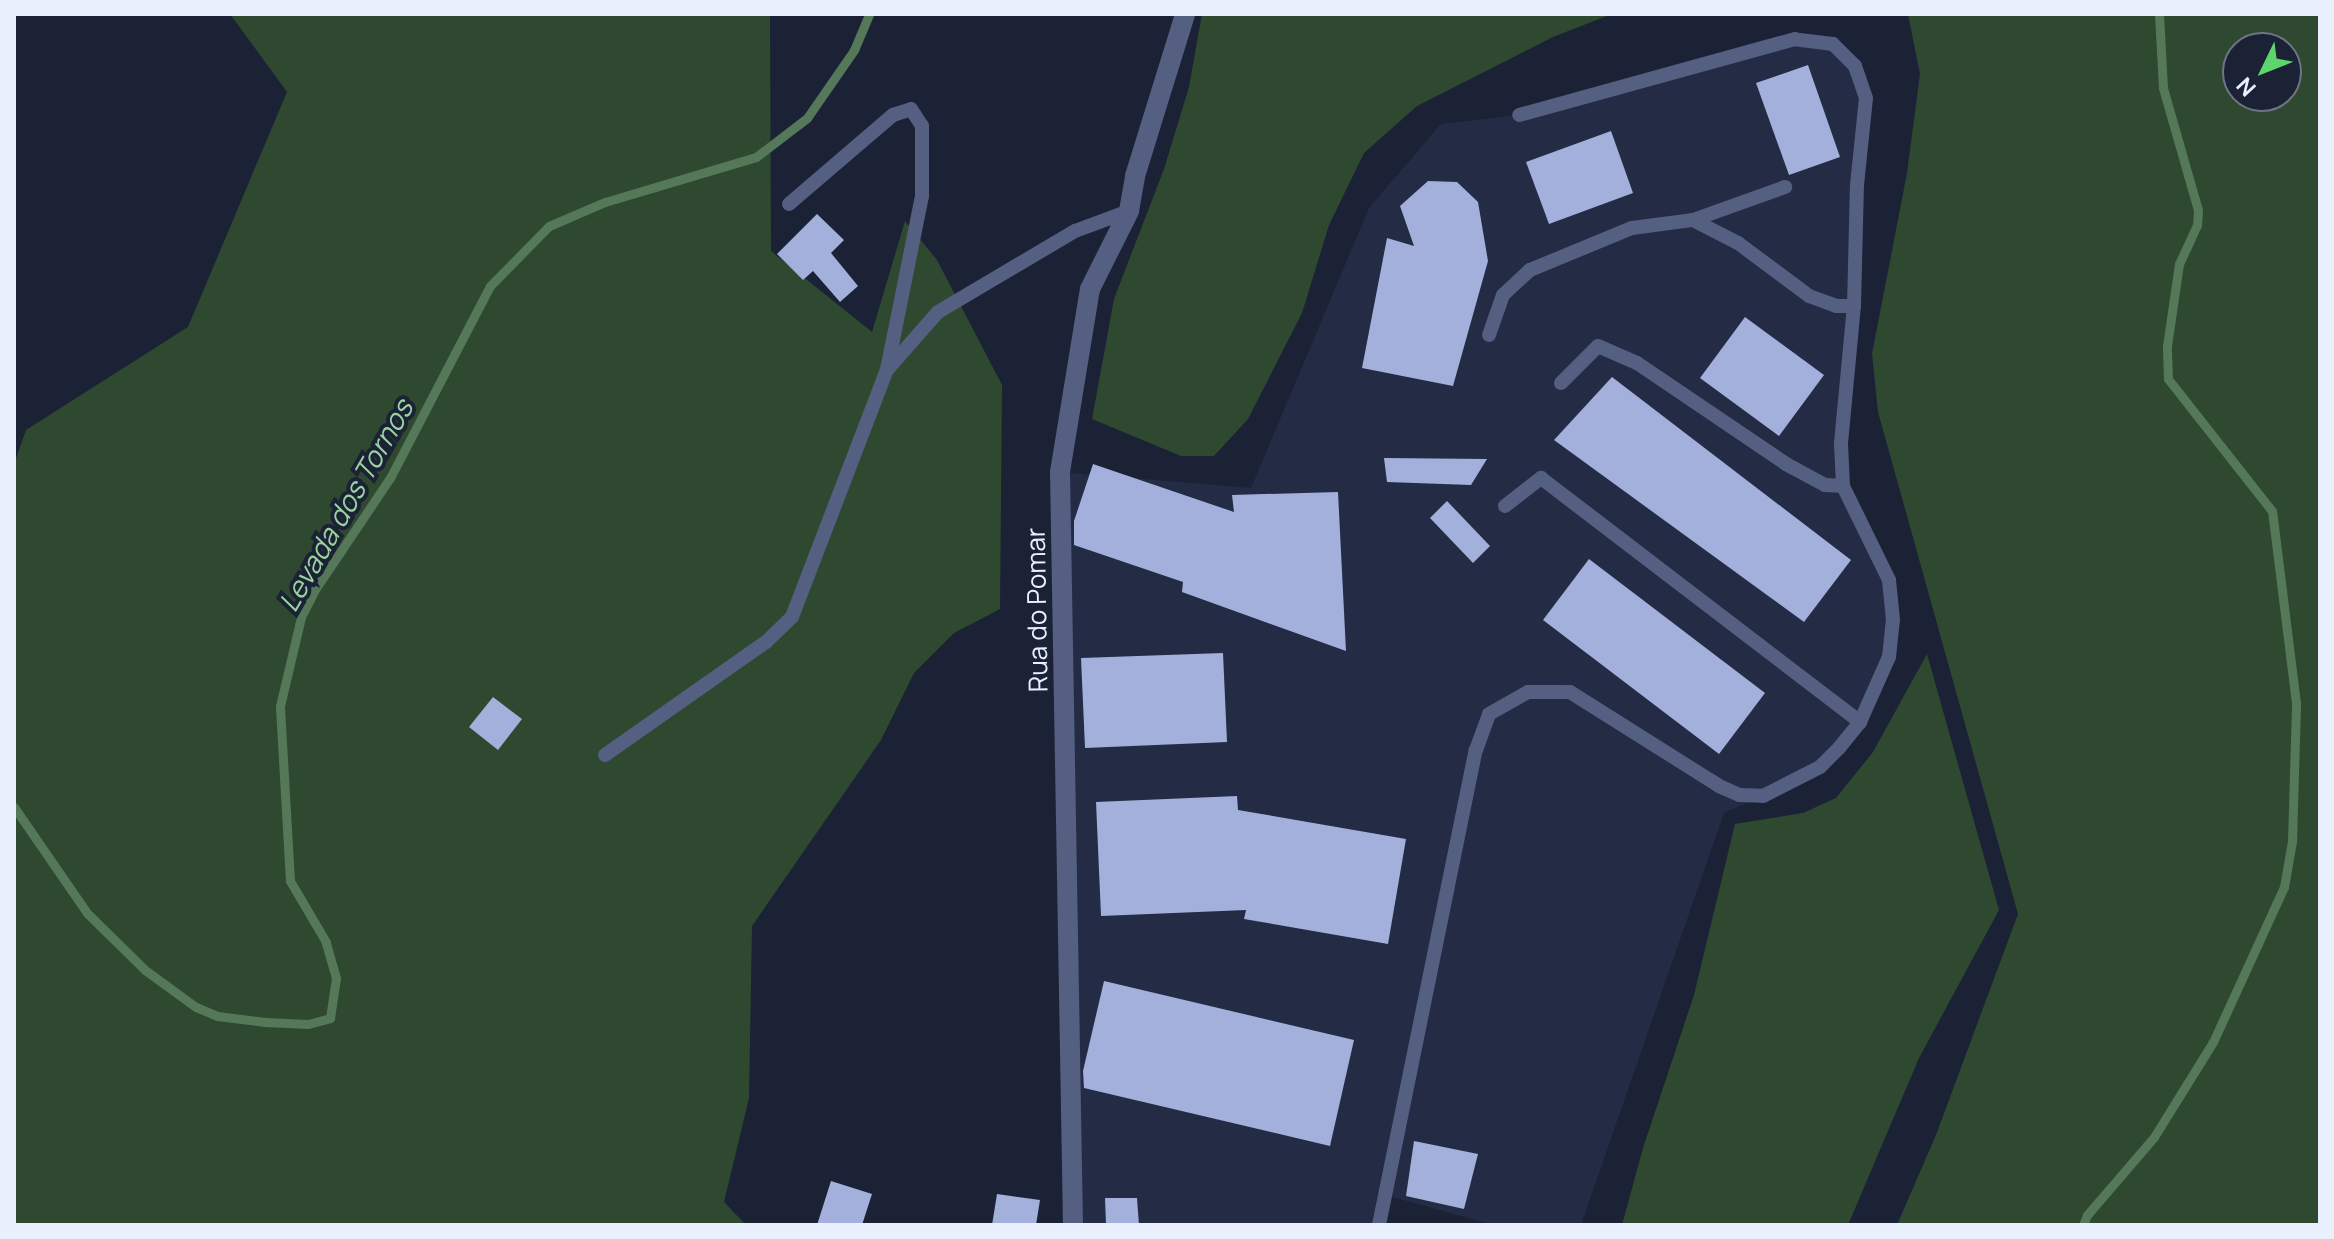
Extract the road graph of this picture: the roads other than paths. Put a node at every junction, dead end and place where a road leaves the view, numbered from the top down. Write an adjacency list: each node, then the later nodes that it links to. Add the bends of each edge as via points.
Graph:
1 (1185, 14): 5 (street, Rua do Pomar)
2 (1519, 115): 7 (lane, via 1795,39 1833,44 1855,66 1866,98)
3 (1785, 187): 6 (lane)
4 (789, 204): 9 (lane, via 893,115 911,109 922,126 922,196)
5 (1129, 211): 9 (lane, via 1075,231 938,312); 15 (street, Rua do Pomar, via 1090,289 1060,472)
6 (1693, 220): 7 (lane, via 1738,243 1809,296); 8 (lane, via 1632,228 1530,270 1503,295)
7 (1854, 306): 11 (lane, via 1841,443)
8 (1489, 335)
9 (887, 370): 14 (lane, via 792,617 766,642)
10 (1561, 383): 11 (lane, via 1598,346 1637,363 1786,464 1825,485)
11 (1843, 486): 13 (lane, via 1889,580 1893,620 1889,657)
12 (1505, 506): 13 (lane, via 1541,478)
13 (1860, 722): 16 (lane, via 1820,767 1763,796 1739,795 1708,780 1570,692 1528,692 1489,714 1476,750)
14 (605, 755)
15 (1073, 1225)
16 (1379, 1225)

